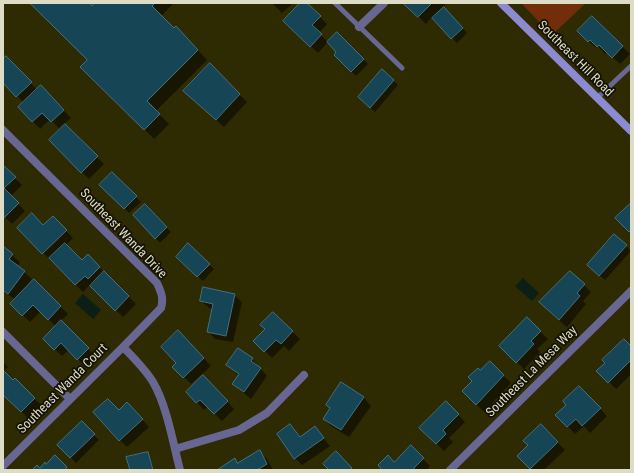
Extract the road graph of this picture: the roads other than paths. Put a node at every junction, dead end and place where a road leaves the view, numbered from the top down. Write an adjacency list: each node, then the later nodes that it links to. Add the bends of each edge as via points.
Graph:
1 (335, 3): 4 (lane)
2 (384, 3): 4 (street)
3 (501, 3): 7 (street, Southeast Hill Road)
4 (359, 27): 6 (lane)
5 (631, 66): 7 (lane)
6 (402, 68)
7 (597, 98): 9 (street, Southeast Hill Road)
8 (3, 130): 12 (street, Southeast Wanda Drive, via 157,283 162,293 161,308)
9 (631, 132)
10 (631, 291): 18 (street, Southeast La Mesa Way)
11 (3, 332): 14 (street)
12 (123, 347): 14 (street, Southeast Wanda Court); 15 (street, via 137,360 154,383)
13 (304, 375): 15 (street, via 267,413 244,427 223,436)
14 (70, 399): 16 (street, Southeast Wanda Court)
15 (175, 449): 17 (street)
16 (3, 466)
17 (180, 470)
18 (450, 470)

